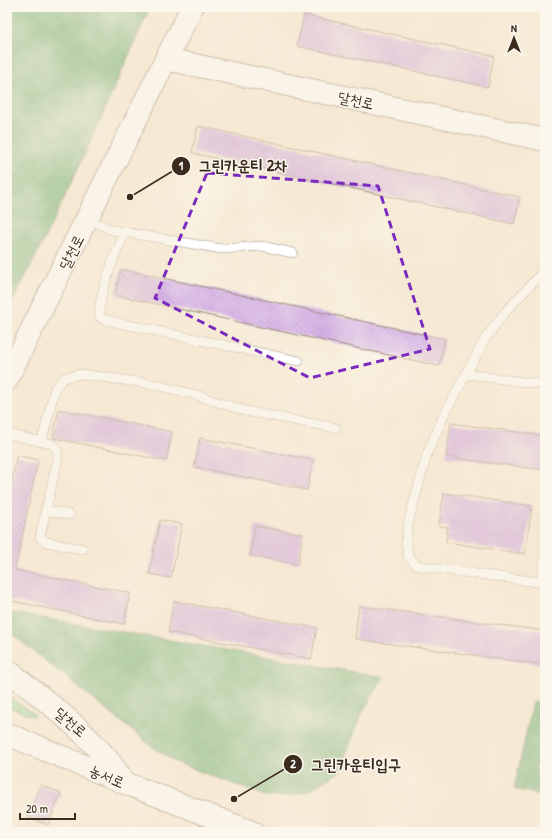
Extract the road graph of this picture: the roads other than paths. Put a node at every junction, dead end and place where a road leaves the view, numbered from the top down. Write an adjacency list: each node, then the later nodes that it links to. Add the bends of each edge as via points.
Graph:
1 (192, 7): 2 (street, 달천로)
2 (166, 59): 3 (street, 달천로); 4 (street, 달천로)
3 (545, 140)
4 (88, 219): 5 (lane, via 112,230); 10 (street, 달천로)
5 (125, 232): 6 (lane, via 222,250 262,246); 8 (lane, via 100,304 100,317)
6 (293, 252)
7 (545, 270): 9 (lane, via 505,312 485,339)
8 (299, 361)
9 (466, 374): 11 (lane); 19 (lane, via 436,432 423,465 407,529 408,556 418,566 426,568)
10 (7, 379)
11 (545, 385)
12 (336, 428): 14 (lane, via 245,410 152,384 80,374 64,378 55,388)
13 (7, 434): 14 (lane)
14 (42, 441): 15 (lane, via 52,444 57,449 58,457)
15 (45, 510): 16 (lane); 17 (lane, via 40,532 42,540)
16 (70, 515)
17 (83, 549)
18 (544, 561): 19 (lane)
19 (543, 583)
20 (7, 670): 22 (street, 달천로, via 82,730 112,763)
21 (7, 734): 22 (street, 농서로)
22 (125, 783): 23 (street, 농서로)
23 (252, 832)

